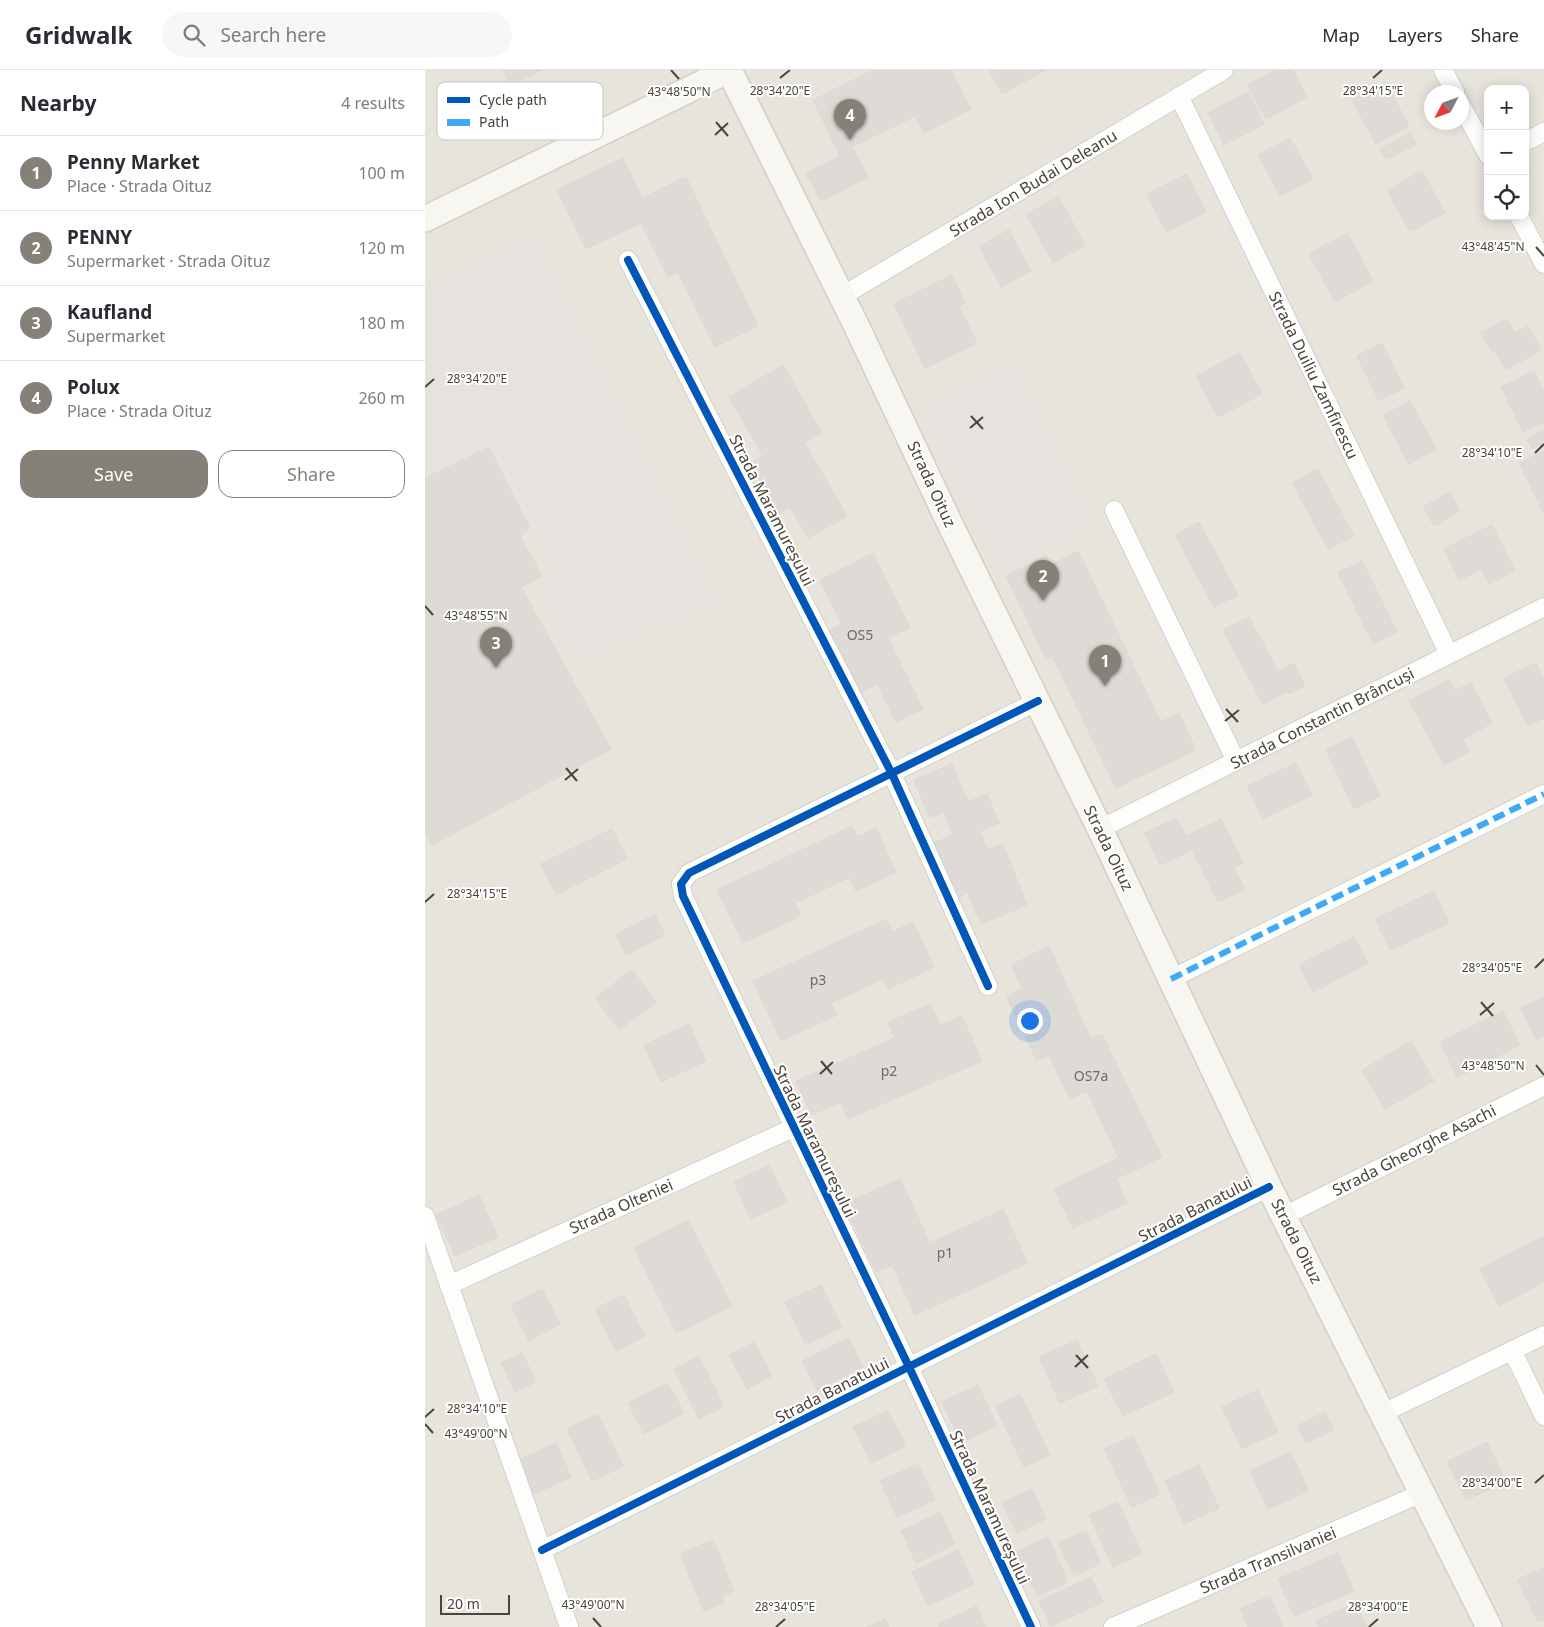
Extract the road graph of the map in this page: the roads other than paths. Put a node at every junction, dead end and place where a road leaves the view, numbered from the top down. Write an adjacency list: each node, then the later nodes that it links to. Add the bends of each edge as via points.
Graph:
1 (729, 70): 7 (main road); 16 (main road, Strada Oituz)
2 (1224, 70): 5 (street, Strada Ion Budai Deleanu)
3 (1443, 70): 4 (street)
4 (1451, 85)
5 (1179, 96): 16 (street, Strada Ion Budai Deleanu); 19 (street, Strada Duiliu Zamfirescu)
6 (1469, 120): 11 (street)
7 (603, 131)
8 (1544, 132): 10 (street)
9 (584, 140): 12 (main road)
10 (1529, 140)
11 (1484, 148)
12 (426, 216)
13 (1521, 220): 15 (street)
14 (628, 260): 22 (street, Strada Maramureșului)
15 (1544, 264)
16 (842, 296): 20 (main road, Strada Oituz)
17 (1114, 510): 21 (street)
18 (1544, 607): 19 (street, Strada Constantin Brâncuși)
19 (1449, 654): 21 (street, Strada Constantin Brâncuși)
20 (1038, 702): 22 (street, Strada Maramureșului); 24 (main road, Strada Oituz)
21 (1236, 761): 24 (street, Strada Constantin Brâncuși)
22 (893, 774): 26 (street, Strada Maramureșului); 28 (street, Strada Maramureșului, via 689,872 681,884 683,896)
23 (1544, 794): 25 (street)
24 (1100, 829): 25 (main road, Strada Oituz)
25 (1171, 979): 29 (main road, Strada Oituz)
26 (987, 986)
27 (1544, 1086): 31 (street, Strada Gheorghe Asachi)
28 (793, 1128): 32 (street, Strada Olteniei); 35 (street, Strada Maramureșului)
29 (1269, 1187): 31 (main road, Strada Oituz); 35 (street, Strada Banatului)
30 (425, 1216): 32 (street)
31 (1284, 1216): 36 (main road, Strada Oituz)
32 (449, 1285): 39 (street)
33 (1544, 1334): 34 (street)
34 (1512, 1350): 36 (street); 37 (street)
35 (909, 1366): 39 (street, Strada Banatului); 41 (street, Strada Maramureșului)
36 (1383, 1413): 38 (main road, Strada Oituz)
37 (1544, 1416)
38 (1422, 1493): 42 (street, Strada Transilvaniei); 43 (main road, Strada Oituz)
39 (542, 1550): 40 (street)
40 (569, 1627)
41 (1031, 1627)
42 (1113, 1627)
43 (1489, 1627)

